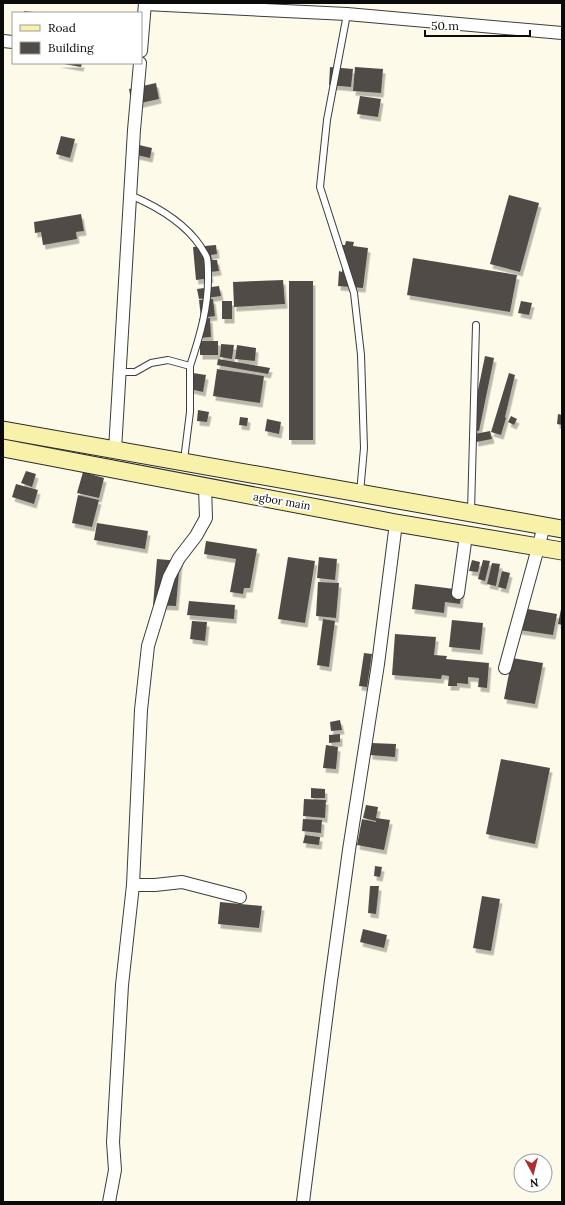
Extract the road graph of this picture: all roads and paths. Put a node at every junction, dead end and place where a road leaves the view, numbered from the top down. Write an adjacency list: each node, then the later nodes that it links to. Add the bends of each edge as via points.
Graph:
1 (145, 4): 2 (street); 4 (street)
2 (347, 14): 3 (street); 15 (lane, via 327,120 320,186 354,293 361,355 364,448)
3 (562, 32)
4 (142, 39)
5 (140, 64): 6 (street)
6 (130, 194): 8 (lane, via 149,203 179,224 195,238 207,257 207,305); 9 (street)
7 (476, 325): 16 (lane)
8 (190, 366): 9 (lane, via 168,360 151,363 135,372); 13 (lane, via 190,412)
9 (120, 372): 12 (street)
10 (3, 430): 12 (main road, agbor main)
11 (3, 448): 14 (main road, agbor main)
12 (115, 450): 13 (main road, agbor main)
13 (184, 462): 15 (main road, agbor main)
14 (204, 487): 17 (main road, agbor main); 25 (street, via 206,518 201,529 178,558 169,577 148,646)
15 (360, 494): 16 (main road, agbor main)
16 (471, 514): 18 (main road, agbor main)
17 (396, 523): 20 (main road, agbor main); 28 (street, via 331,981)
18 (544, 526): 19 (main road, agbor main); 21 (street)
19 (562, 529)
20 (466, 534): 21 (main road, agbor main); 23 (street)
21 (538, 547): 22 (main road, agbor main); 24 (street)
22 (562, 551)
23 (458, 593)
24 (505, 668)
25 (133, 885): 26 (street, via 182,882); 27 (street, via 122,985 113,1142 115,1170)
26 (240, 897)
27 (109, 1202)
28 (303, 1202)

